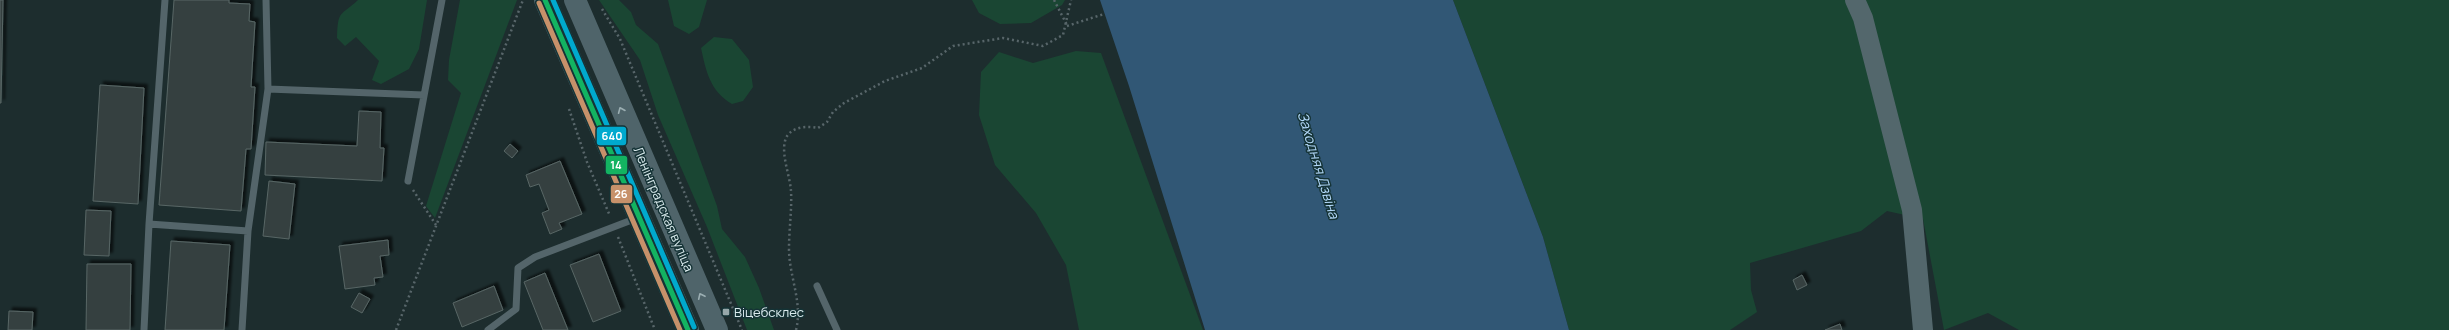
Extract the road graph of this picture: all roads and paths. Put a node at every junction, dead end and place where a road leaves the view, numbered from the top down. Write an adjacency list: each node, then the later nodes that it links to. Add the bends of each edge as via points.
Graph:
1 (165, 0): 18 (lane)
2 (266, 0): 13 (lane)
3 (442, 0): 14 (lane)
4 (523, 0): 19 (path)
5 (545, 0): 17 (main road, Ленінградская вуліца)
6 (575, 0): 29 (main road, Ленінградская вуліца, one-way to 6)
7 (1054, 0): 12 (path)
8 (1071, 0): 12 (path)
9 (1855, 0): 33 (street, via 1863,18 1912,210)
10 (600, 6): 30 (path, via 620,39)
11 (1104, 14): 12 (path)
12 (1067, 26): 31 (path, via 1063,35 1043,46 1003,38 952,46 922,68 885,81 844,103 818,128 808,126 788,136 784,146 791,191 789,250 800,317)
13 (268, 89): 14 (lane); 21 (lane)
14 (424, 95): 16 (lane)
15 (567, 103): 20 (path, via 587,162)
16 (408, 181): 19 (path)
17 (639, 217): 20 (lane); 28 (main road, Ленінградская вуліца)
18 (149, 224): 21 (lane); 23 (lane)
19 (436, 225): 25 (path)
20 (614, 227): 26 (lane, via 536,257 518,268 516,309); 27 (path)
21 (248, 231): 24 (lane)
22 (817, 286): 32 (lane)
23 (144, 330)
24 (242, 330)
25 (396, 330)
26 (488, 330)
27 (655, 330)
28 (688, 330)
29 (717, 330)
30 (742, 330)
31 (796, 330)
32 (837, 330)
33 (1923, 330)

